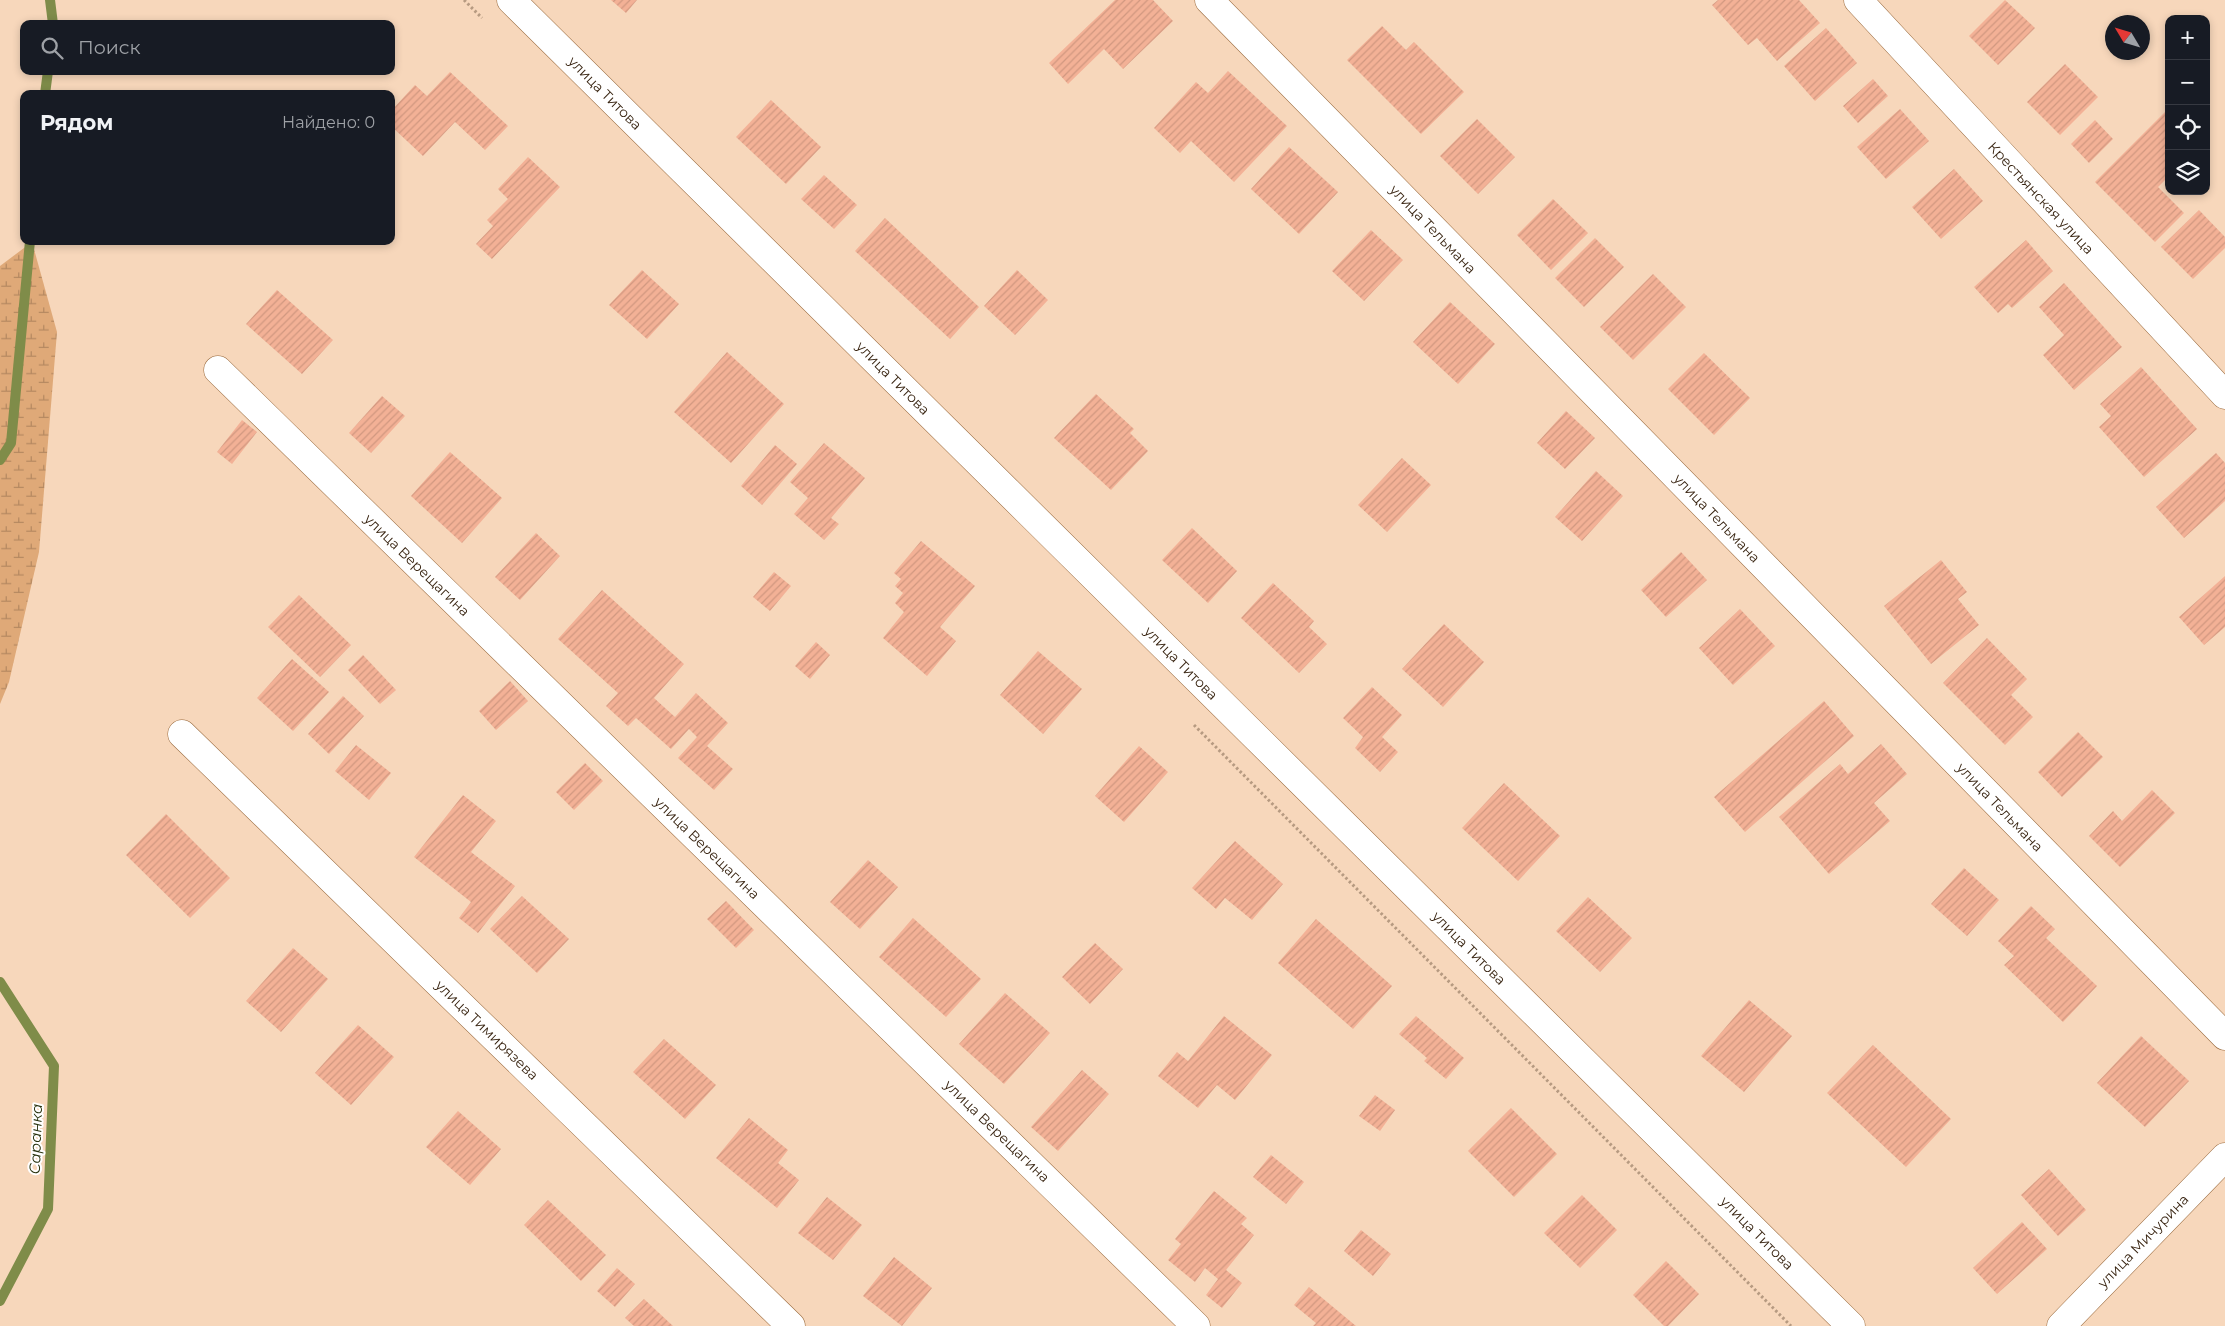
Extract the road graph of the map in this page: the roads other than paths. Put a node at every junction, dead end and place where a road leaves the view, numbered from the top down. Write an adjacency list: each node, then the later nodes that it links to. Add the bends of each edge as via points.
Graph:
1 (511, 0): 11 (street, улица Титова)
2 (1209, 0): 7 (street, улица Тельмана)
3 (1858, 0): 5 (street, Крестьянская улица)
4 (218, 370): 10 (street, улица Верещагина)
5 (2225, 395)
6 (182, 734): 9 (street, улица Тимирязева)
7 (2225, 1036)
8 (2225, 1157): 12 (street, улица Мичурина)
9 (791, 1326)
10 (1196, 1326)
11 (1851, 1326)
12 (2061, 1326)

